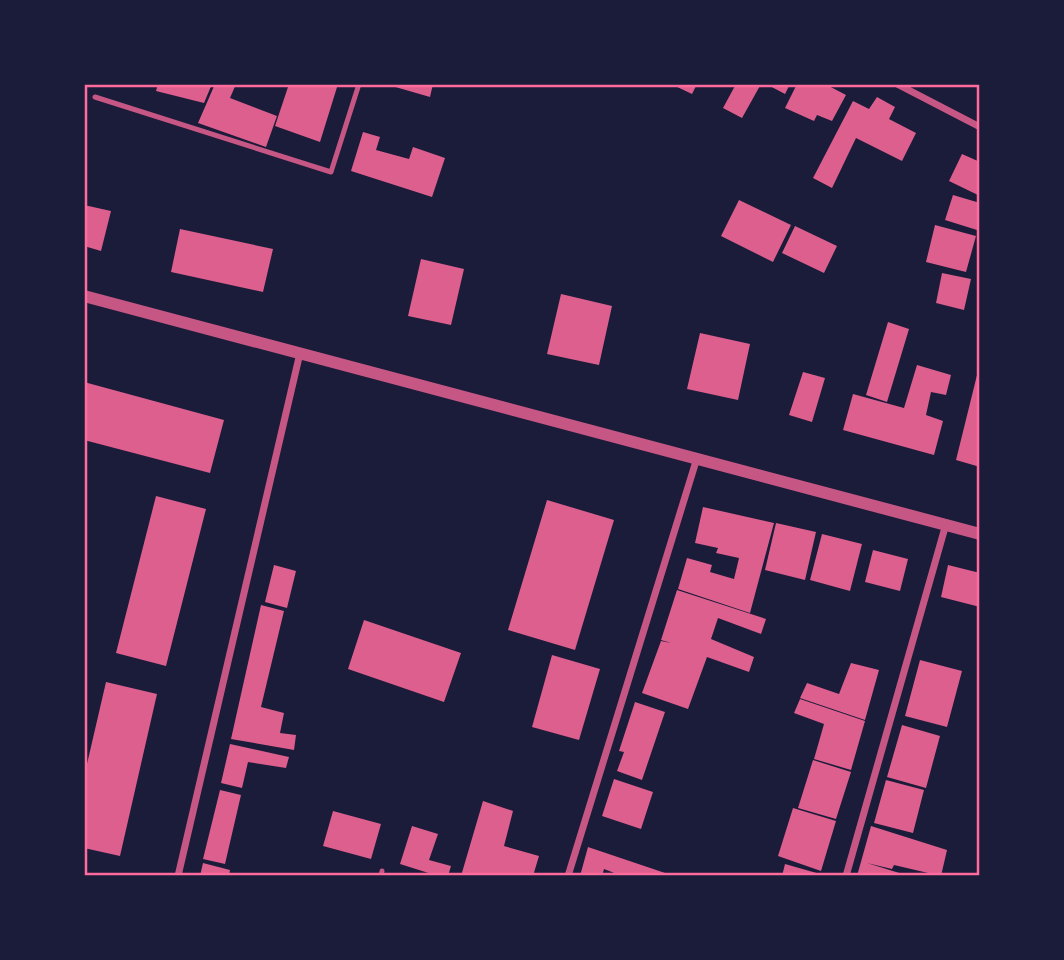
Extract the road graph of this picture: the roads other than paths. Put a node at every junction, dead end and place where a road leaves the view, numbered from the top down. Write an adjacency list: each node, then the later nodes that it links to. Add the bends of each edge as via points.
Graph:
1 (359, 84): 3 (lane, via 331,172)
2 (897, 84): 4 (street)
3 (95, 97)
4 (980, 127)
5 (84, 296): 6 (street)
6 (300, 353): 7 (street); 10 (street)
7 (697, 458): 8 (street); 11 (street)
8 (946, 524): 9 (street); 12 (street)
9 (980, 534)
10 (178, 876)
11 (568, 876)
12 (846, 876)

